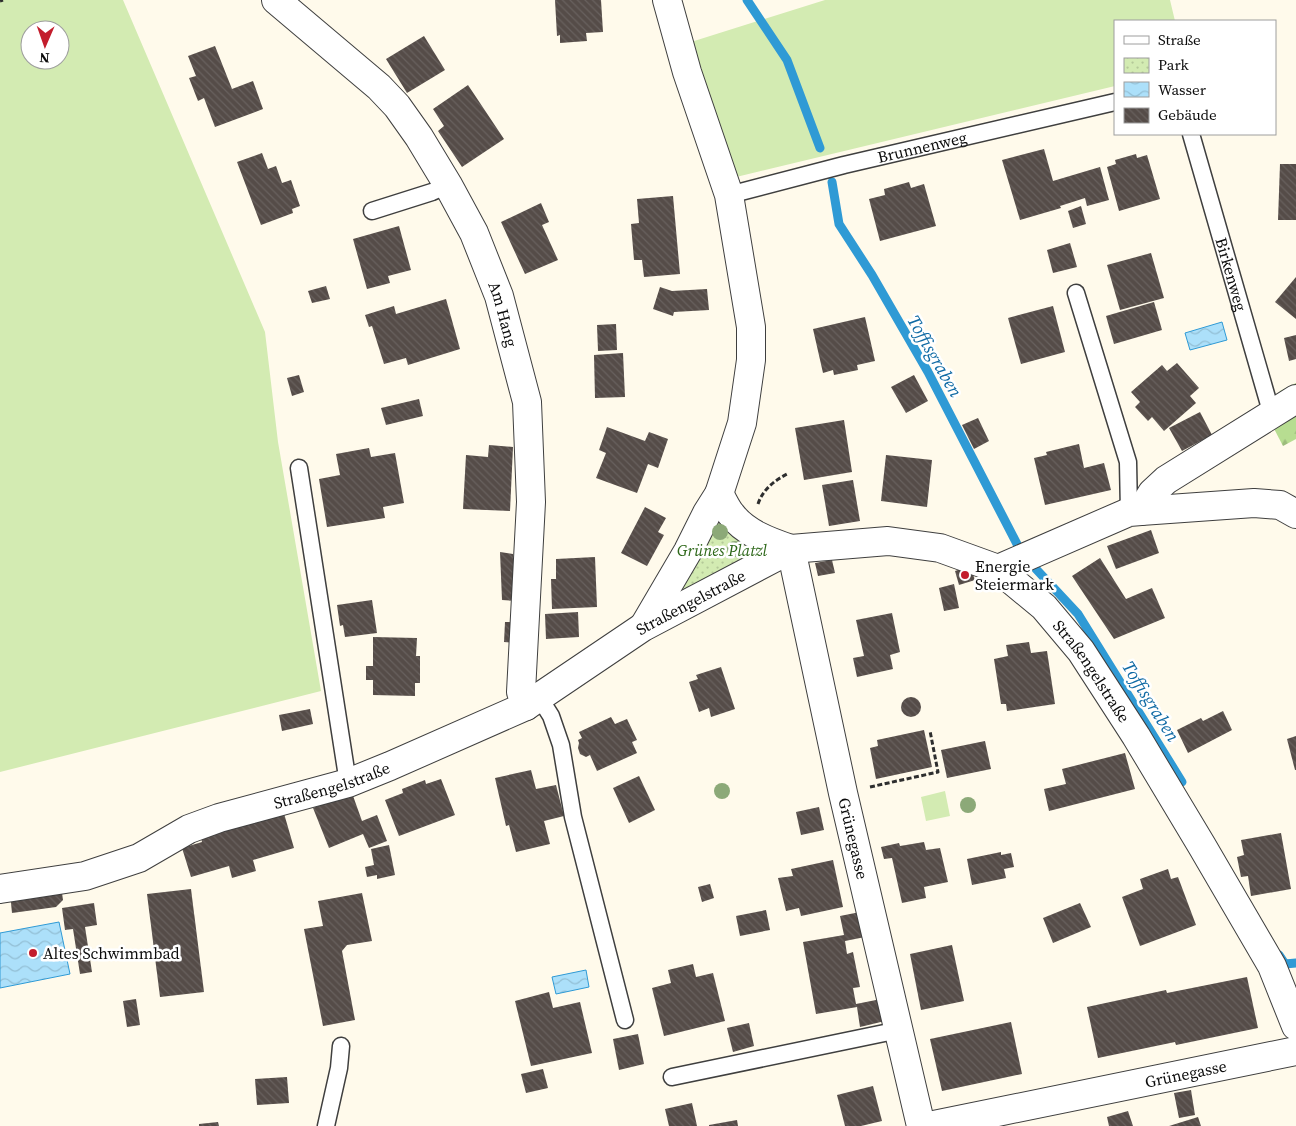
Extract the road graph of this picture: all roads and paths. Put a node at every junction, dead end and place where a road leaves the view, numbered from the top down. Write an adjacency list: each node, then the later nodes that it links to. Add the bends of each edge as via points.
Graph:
1 (276, 0): 5 (street, Am Hang, via 397,106)
2 (667, 0): 6 (street, via 687,72)
3 (1114, 102): 6 (lane, Brunnenweg)
4 (1191, 135): 10 (lane, Birkenweg)
5 (448, 185): 7 (lane); 20 (street, Am Hang, via 474,233 499,296 527,402 531,502 521,692)
6 (729, 195): 13 (street, via 751,327 751,360 742,423)
7 (372, 211)
8 (1076, 293): 14 (lane, via 1128,462)
9 (1296, 399): 10 (street)
10 (1272, 415): 14 (street, via 1166,480)
11 (299, 468): 22 (lane)
12 (789, 473): 16 (path, via 765,490)
13 (719, 494): 16 (street, via 731,515); 19 (street)
14 (1135, 512): 15 (street, via 1254,503 1280,505); 18 (street)
15 (1296, 514)
16 (748, 530): 17 (street)
17 (791, 549): 18 (street, Straßengelstraße, via 888,541 940,548); 19 (street, Straßengelstraße); 23 (street, Grünegasse)
18 (998, 569): 26 (street, Straßengelstraße, via 1044,607 1081,651 1136,736 1272,966)
19 (643, 627): 20 (street, Straßengelstraße)
20 (532, 701): 22 (street, Straßengelstraße); 25 (lane, via 551,716 561,745 573,818)
21 (930, 731): 23 (path, via 938,772)
22 (348, 783): 24 (street, Straßengelstraße, via 219,818 189,829 139,858 85,876)
23 (843, 793): 27 (street, Grünegasse)
24 (0, 889)
25 (625, 1020)
26 (1296, 1026)
27 (899, 1030): 30 (lane); 32 (street, Grünegasse)
28 (341, 1046): 31 (lane, via 340,1068)
29 (1296, 1051): 33 (street, Grünegasse)
30 (672, 1077)
31 (326, 1126)
32 (921, 1126)
33 (929, 1126)

